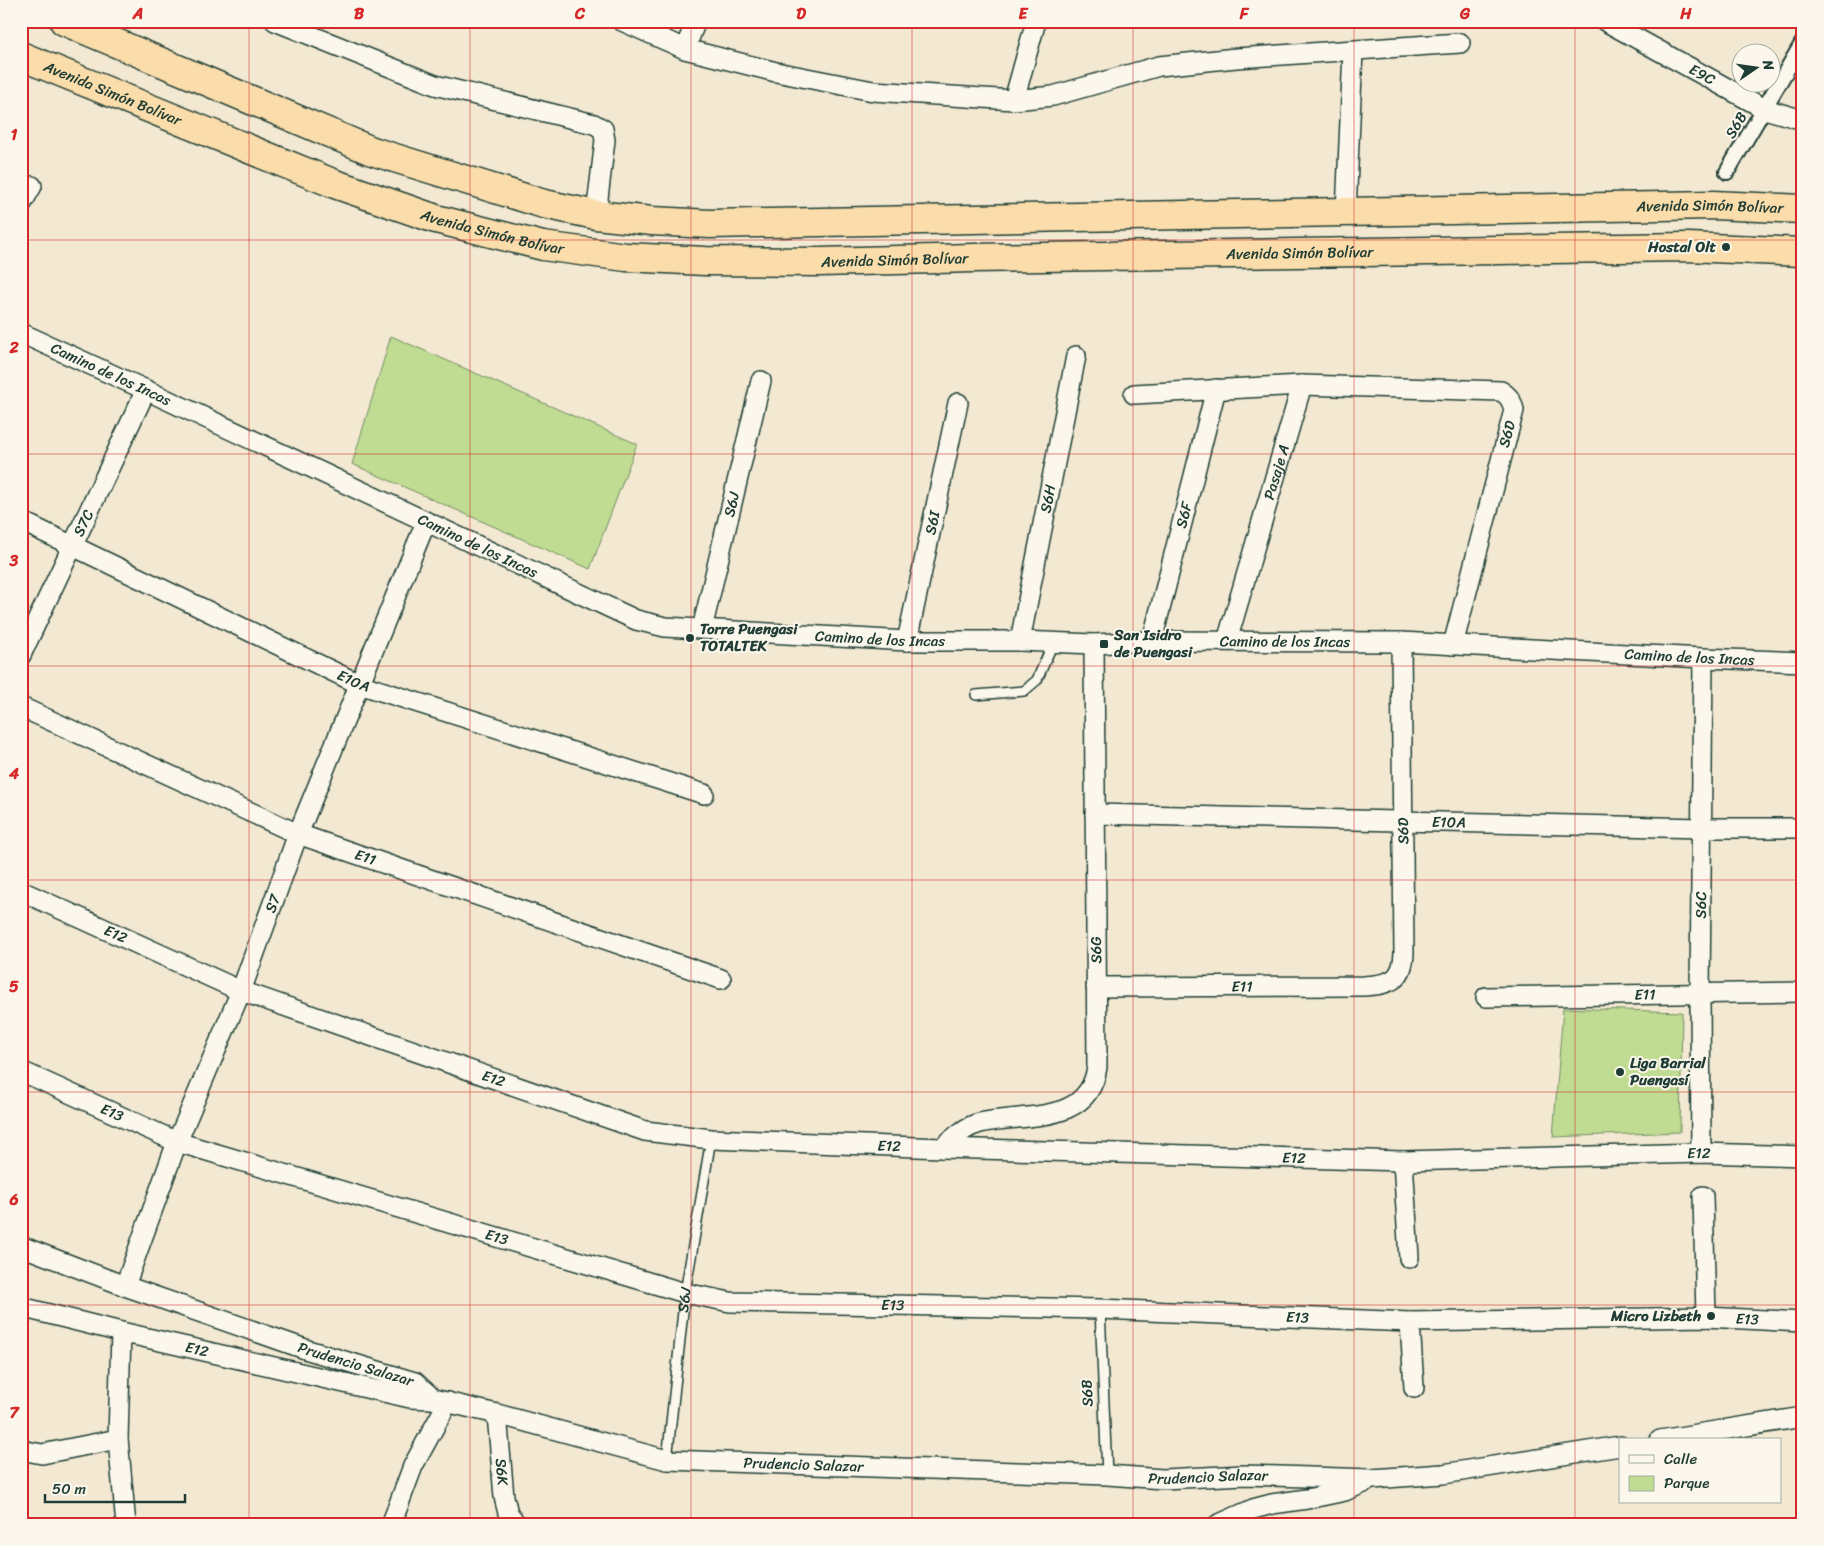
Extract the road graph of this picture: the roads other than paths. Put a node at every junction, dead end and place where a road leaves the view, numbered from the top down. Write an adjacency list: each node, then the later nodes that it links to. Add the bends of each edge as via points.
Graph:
1 (64, 21): 20 (highway, Avenida Simón Bolívar, via 372,151 544,204)
2 (275, 21): 20 (street, via 435,85 594,124 603,129 605,140)
3 (622, 21): 9 (street)
4 (696, 21): 9 (street)
5 (1036, 21): 12 (street)
6 (1605, 21): 13 (street, E9C)
7 (1803, 42): 13 (street, S6B)
8 (1460, 43): 10 (street)
9 (685, 49): 12 (street, via 776,72 873,91)
10 (1353, 50): 12 (street, via 1159,66 1053,96); 19 (street)
11 (21, 56): 21 (highway, Avenida Simón Bolívar, via 335,184 436,219 543,246 626,257 820,262 1688,247)
12 (1014, 100)
13 (1765, 109): 14 (street, E9C); 15 (street, S6B)
14 (1803, 120)
15 (1727, 172)
16 (32, 186): 17 (street)
17 (21, 205)
18 (1803, 209): 19 (highway, Avenida Simón Bolívar, via 1713,205)
19 (1346, 212): 20 (highway, Avenida Simón Bolívar, via 710,224)
20 (596, 215)
21 (1803, 252)
22 (21, 334): 26 (street, Camino de los Incas)
23 (1076, 356): 35 (street, S6H)
24 (761, 381): 33 (street, S6J)
25 (1302, 385): 27 (street); 37 (street, Pasaje A); 41 (street, S6D, via 1501,391 1512,402 1514,410)
26 (146, 390): 31 (street, Camino de los Incas); 32 (street, S7C)
27 (1216, 390): 28 (street); 36 (street, S6F)
28 (1134, 394)
29 (958, 403): 34 (street, S6I)
30 (21, 522): 32 (street, E10A)
31 (426, 522): 33 (street, Camino de los Incas, via 636,620 665,627); 45 (street, S7)
32 (74, 546): 42 (street, S7C); 45 (street, E10A)
33 (702, 629): 34 (street, Camino de los Incas)
34 (907, 641): 35 (street, Camino de los Incas)
35 (1020, 641): 39 (street, Camino de los Incas)
36 (1152, 641): 37 (street, Camino de los Incas); 40 (street, Camino de los Incas)
37 (1227, 641): 38 (street, Camino de los Incas)
38 (1402, 642): 41 (street, Camino de los Incas); 50 (street, S6D)
39 (1053, 643): 40 (street, Camino de los Incas); 46 (lane, via 1036,680 1024,691)
40 (1094, 644): 49 (street, S6G)
41 (1453, 646): 43 (street, Camino de los Incas)
42 (21, 655)
43 (1703, 658): 44 (street, Camino de los Incas); 51 (street, S6C)
44 (1803, 662)
45 (359, 684): 48 (street, E10A); 53 (street, S7)
46 (976, 695)
47 (21, 707): 53 (street, E11)
48 (704, 794)
49 (1095, 814): 50 (street, E10A); 57 (street, S6G)
50 (1403, 820): 51 (street, E10A); 56 (street, S6D, via 1404,965 1395,979)
51 (1703, 828): 52 (street, E10A); 60 (street, S6C)
52 (1803, 828)
53 (298, 834): 55 (street, E11); 58 (street, S7)
54 (21, 890): 58 (street, E12)
55 (721, 979)
56 (1388, 983): 57 (street, E11, via 1364,986)
57 (1096, 987): 65 (street, S6G, via 1097,1067 1095,1081 1086,1096 1061,1111 980,1123 958,1133)
58 (241, 991): 63 (street, E12, via 645,1131); 64 (street, S7)
59 (1803, 992): 60 (street, E11)
60 (1700, 993): 61 (street, E11); 66 (street, S6C)
61 (1486, 997)
62 (21, 1071): 64 (street, E13)
63 (711, 1139): 65 (street, E12); 73 (lane, S6J)
64 (178, 1142): 72 (street, S7); 73 (street, E13)
65 (942, 1148): 68 (street, E12)
66 (1701, 1153): 67 (street, E12); 68 (street, E12)
67 (1803, 1156)
68 (1403, 1161): 71 (street)
69 (1703, 1196): 76 (street)
70 (21, 1246): 72 (street, Prudencio Salazar)
71 (1410, 1258)
72 (124, 1286): 81 (street, Prudencio Salazar, via 308,1350 415,1382)
73 (685, 1293): 75 (street, E13, via 730,1302); 88 (lane, S6J)
74 (21, 1307): 79 (street, E12)
75 (1100, 1309): 77 (street, E13); 89 (lane, S6B)
76 (1706, 1317): 77 (street, E13); 78 (street, E13)
77 (1410, 1322): 80 (street)
78 (1803, 1322)
79 (121, 1332): 81 (street, E12, via 410,1398); 85 (street)
80 (1414, 1388)
81 (441, 1400): 82 (street, Prudencio Salazar); 92 (street)
82 (497, 1414): 88 (street, Prudencio Salazar); 93 (street, S6K, via 504,1496 508,1513)
83 (1803, 1417): 84 (street)
84 (1672, 1438)
85 (118, 1439): 87 (street, via 42,1454); 91 (street)
86 (1619, 1446): 90 (street, Prudencio Salazar, via 1443,1474)
87 (21, 1450)
88 (667, 1460): 89 (street, Prudencio Salazar)
89 (1107, 1475): 90 (street, Prudencio Salazar, via 1163,1479 1244,1475)
90 (1372, 1479): 94 (street, via 1345,1491 1253,1509)
91 (126, 1525)
92 (390, 1525)
93 (516, 1525)
94 (1217, 1525)

